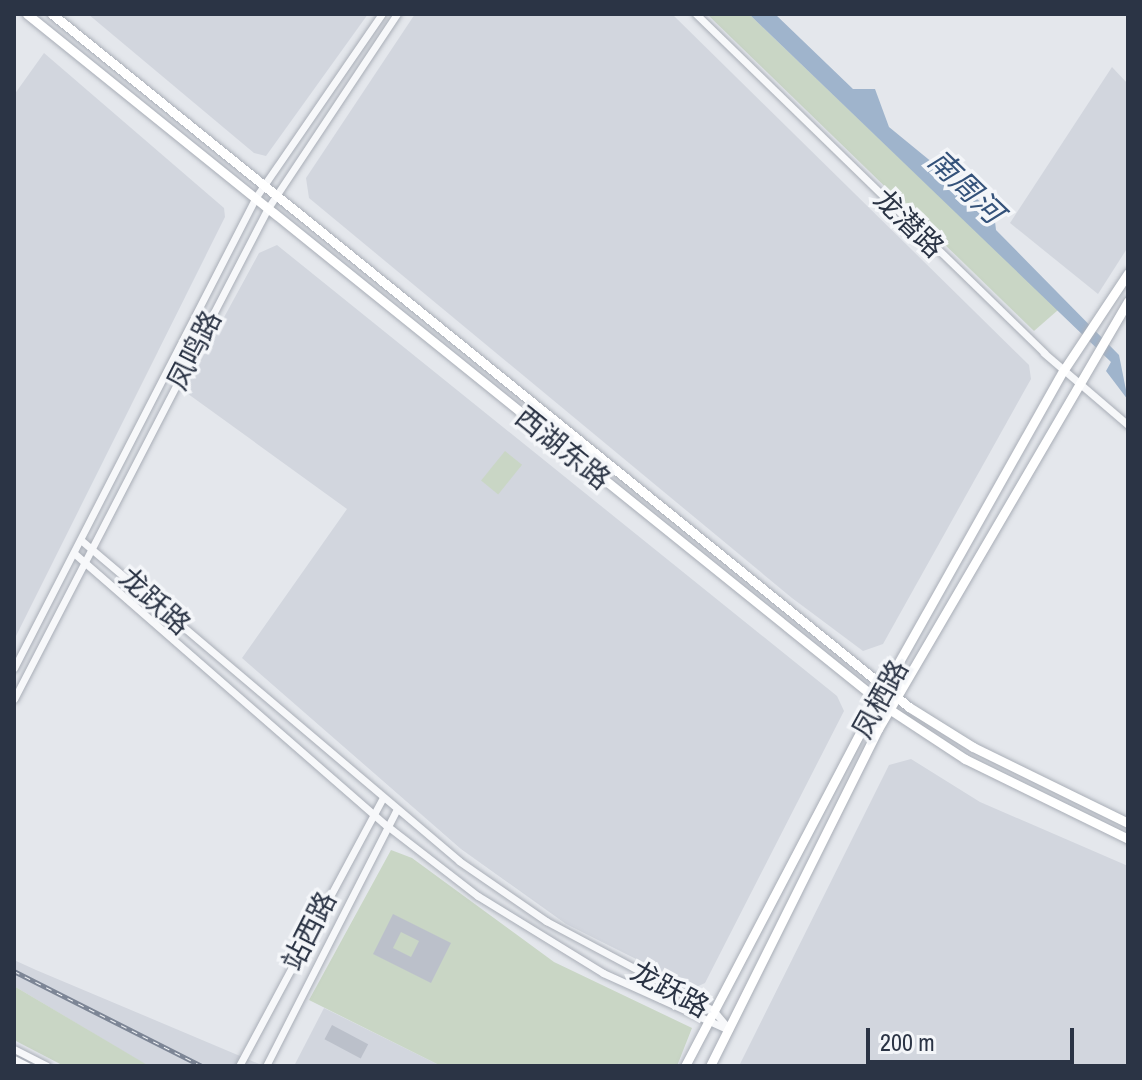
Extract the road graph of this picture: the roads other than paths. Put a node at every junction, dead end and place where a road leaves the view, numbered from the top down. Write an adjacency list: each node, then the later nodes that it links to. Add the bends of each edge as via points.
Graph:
1 (27, 14): 8 (main road, 西湖东路)
2 (52, 14): 6 (main road, 西湖东路)
3 (382, 14): 6 (street, 凤鸣路)
4 (397, 14): 7 (street, 凤鸣路)
5 (696, 14): 12 (street, 龙潜路)
6 (263, 185): 7 (main road, 西湖东路); 8 (street, 凤鸣路)
7 (276, 194): 9 (street, 凤鸣路); 20 (main road, 西湖东路)
8 (256, 197): 9 (main road, 西湖东路); 15 (street, 凤鸣路)
9 (268, 208): 16 (street, 凤鸣路); 23 (main road, 西湖东路)
10 (1128, 273): 12 (main road, 凤栖路)
11 (1128, 301): 13 (main road, 凤栖路)
12 (1063, 371): 13 (street, 龙潜路); 20 (main road, 凤栖路)
13 (1076, 382): 14 (street, 龙潜路); 21 (main road, 凤栖路)
14 (1128, 425)
15 (82, 541): 16 (street, 龙跃路); 17 (street, 凤鸣路)
16 (95, 547): 18 (street, 凤鸣路); 25 (street, 龙跃路)
17 (75, 554): 18 (street, 龙跃路); 19 (street, 凤鸣路)
18 (88, 560): 22 (street, 凤鸣路); 27 (street, 龙跃路)
19 (14, 668)
20 (885, 688): 21 (main road, 西湖东路); 23 (main road, 凤栖路)
21 (896, 697): 24 (main road, 凤栖路); 28 (main road, 西湖东路, via 973,747)
22 (14, 699)
23 (878, 699): 24 (main road, 西湖东路); 31 (main road, 凤栖路)
24 (889, 709): 30 (main road, 西湖东路, via 965,759); 33 (main road, 凤栖路)
25 (383, 798): 26 (street, 龙跃路); 27 (street, 站西路)
26 (396, 811): 29 (street, 站西路); 31 (street, 龙跃路, via 546,921)
27 (374, 814): 29 (street, 龙跃路); 38 (street, 站西路)
28 (1128, 823)
29 (386, 825): 32 (street, 龙跃路, via 546,941); 39 (street, 站西路)
30 (1128, 839)
31 (713, 1010): 32 (main road, 凤栖路); 33 (street, 龙跃路)
32 (706, 1024): 33 (street, 龙跃路); 40 (main road, 凤栖路)
33 (729, 1029): 41 (main road, 凤栖路)
34 (14, 1049): 37 (street)
35 (14, 1059): 36 (street)
36 (28, 1066)
37 (47, 1066)
38 (239, 1066)
39 (266, 1066)
40 (685, 1066)
41 (710, 1066)

